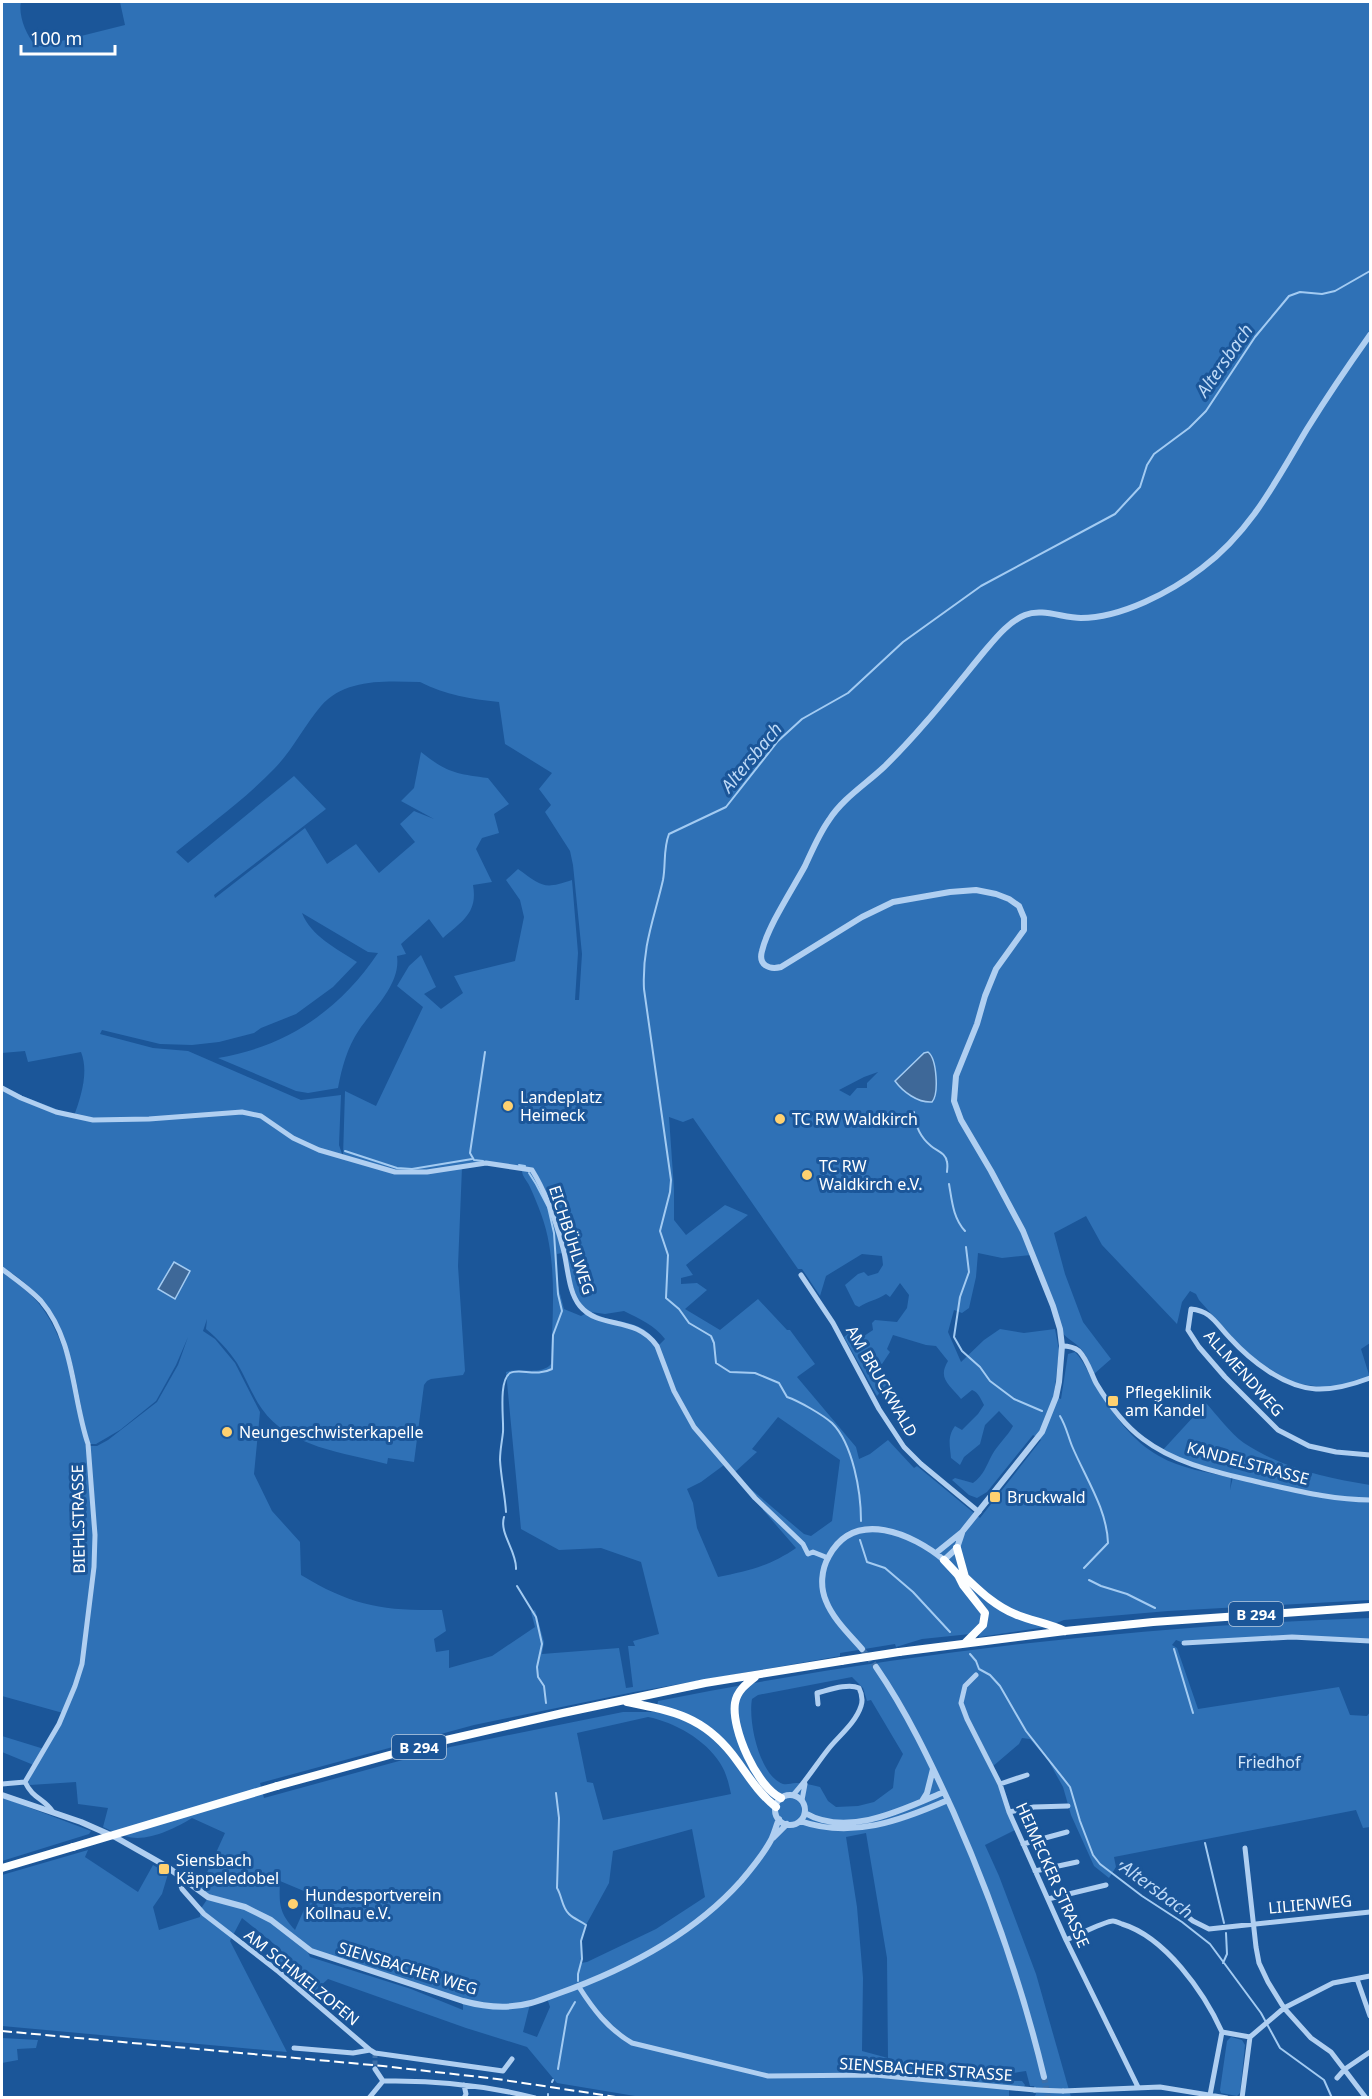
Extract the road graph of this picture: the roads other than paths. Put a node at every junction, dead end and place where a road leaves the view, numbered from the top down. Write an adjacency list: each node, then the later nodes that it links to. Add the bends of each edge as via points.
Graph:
1 (1371, 334): 5 (street, via 1242,532 1203,568 1141,604 1085,618 1027,614 996,638 920,729 829,819 762,952 766,967 781,967 862,916 893,902 917,897 976,890 996,894 1019,906 1024,930 996,969 956,1076 954,1101 1023,1232 1053,1306)
2 (2, 1088): 13 (street, EICHBÜHLWEG, via 56,1112 93,1120 242,1112 261,1116 319,1150 395,1172 427,1172 486,1163 532,1170 552,1211 573,1291 581,1307 603,1320 629,1325 650,1337 694,1427 808,1554)
3 (2, 1269): 29 (street, BIEHLSTRASSE, via 41,1302 59,1330 88,1444 95,1535 82,1664 61,1719)
4 (801, 1275): 9 (street, AM BRUCKWALD, via 904,1447)
5 (1062, 1346): 8 (street, KANDELSTRASSE, via 1081,1354 1124,1420 1161,1452 1244,1479 1327,1497); 9 (street, via 1056,1397 1045,1426)
6 (1371, 1378): 7 (street, ALLMENDWEG, via 1316,1389 1293,1383 1249,1356 1206,1312 1191,1309 1188,1330 1195,1341 1278,1430 1310,1446)
7 (1371, 1455)
8 (1371, 1500)
9 (979, 1512): 10 (street)
10 (962, 1532): 11 (street); 12 (street)
11 (957, 1548): 14 (street); 15 (highway)
12 (936, 1553): 13 (street, via 902,1534 872,1529 851,1534); 14 (street)
13 (828, 1558): 21 (street, via 822,1577 825,1598 833,1615)
14 (944, 1560): 15 (highway)
15 (962, 1576): 17 (highway, via 1000,1607); 19 (highway, via 963,1585 985,1613 983,1625)
16 (1371, 1607): 17 (highway, B 294)
17 (1065, 1631): 19 (highway, B 294)
18 (1371, 1641): 20 (street, via 1292,1637)
19 (965, 1643): 23 (highway, B 294, bridge)
20 (1184, 1643)
21 (862, 1649)
22 (876, 1666): 27 (street)
23 (757, 1675): 25 (highway, B 294); 36 (highway, via 737,1697 736,1719 748,1759 766,1785)
24 (976, 1675): 32 (street, HEIMECKER STRASSE, via 965,1686 961,1703)
25 (621, 1701): 41 (highway, via 677,1712 705,1727 719,1738 757,1790); 54 (highway, B 294, bridge, via 433,1743)
26 (818, 1704): 30 (street, via 818,1693 828,1690 854,1686 862,1694 857,1714)
27 (933, 1768): 33 (street); 39 (street)
28 (1027, 1774): 32 (street)
29 (25, 1782): 31 (street); 42 (street, via 30,1794)
30 (806, 1782): 35 (street); 37 (street)
31 (2, 1784)
32 (1000, 1784): 43 (street, HEIMECKER STRASSE)
33 (944, 1792): 38 (street); 39 (street)
34 (2, 1795): 42 (street, SIENSBACHER WEG)
35 (793, 1795): 36 (street); 37 (street)
36 (781, 1798): 41 (street)
37 (802, 1800): 44 (street)
38 (948, 1800): 46 (street, via 906,1817 845,1830); 75 (street, via 1003,1935)
39 (922, 1801): 44 (street, via 884,1815 851,1821 827,1820)
40 (1068, 1806): 43 (street)
41 (776, 1807): 45 (street)
42 (53, 1812): 56 (street, SIENSBACHER WEG, via 115,1837)
43 (1009, 1812): 50 (street, HEIMECKER STRASSE)
44 (805, 1813): 46 (street)
45 (779, 1819): 47 (street); 49 (street, SIENSBACHER WEG)
46 (800, 1821): 47 (street)
47 (787, 1824): 49 (street, SIENSBACHER WEG)
48 (1067, 1832): 50 (street)
49 (772, 1839): 64 (street, SIENSBACHER WEG, via 753,1867 698,1921 638,1960)
50 (1023, 1844): 55 (street, HEIMECKER STRASSE)
51 (1245, 1848): 60 (street, LILIENWEG)
52 (1077, 1862): 55 (street)
53 (1122, 1865): 60 (street, LILIENWEG, via 1193,1921 1209,1929)
54 (2, 1868)
55 (1035, 1871): 58 (street, HEIMECKER STRASSE)
56 (180, 1877): 64 (street, SIENSBACHER WEG, via 208,1898 245,1907 271,1920 311,1951 463,2001 489,2006 530,2004); 70 (street, AM SCHMELZOFEN, via 186,1894 217,1926 279,1972)
57 (1106, 1885): 58 (street)
58 (1048, 1899): 61 (street, HEIMECKER STRASSE)
59 (1371, 1912): 60 (street, LILIENWEG)
60 (1252, 1923): 65 (street, via 1259,1963)
61 (1066, 1940): 67 (street, via 1113,1921 1135,1928 1179,1967 1212,2010); 79 (street, HEIMECKER STRASSE)
62 (1371, 1976): 63 (street)
63 (1357, 1979): 65 (street, via 1332,1983); 66 (street)
64 (579, 1987): 80 (street, SIENSBACHER STRASSE, bridge, via 595,2012 632,2043 756,2074 875,2075)
65 (1284, 2008): 68 (street); 74 (street)
66 (1371, 2016)
67 (1222, 2032): 68 (street); 81 (street)
68 (1250, 2037): 87 (street)
69 (294, 2048): 70 (street, AM SCHMELZOFEN, via 353,2053)
70 (370, 2050): 72 (street, AM SCHMELZOFEN, via 503,2071)
71 (1371, 2052): 74 (street)
72 (512, 2059)
73 (375, 2069): 77 (street)
74 (1345, 2069): 76 (street); 88 (street)
75 (1044, 2077)
76 (1337, 2078)
77 (383, 2081): 78 (street); 82 (street)
78 (464, 2085): 83 (street); 84 (street)
79 (1138, 2087): 80 (street, SIENSBACHER STRASSE); 81 (street, SIENSBACHER STRASSE)
80 (1073, 2094)
81 (1210, 2095): 85 (street, SIENSBACHER STRASSE)
82 (369, 2097)
83 (464, 2097)
84 (535, 2097)
85 (1219, 2097): 86 (street, SIENSBACHER STRASSE)
86 (1227, 2097)
87 (1242, 2097)
88 (1366, 2097)

